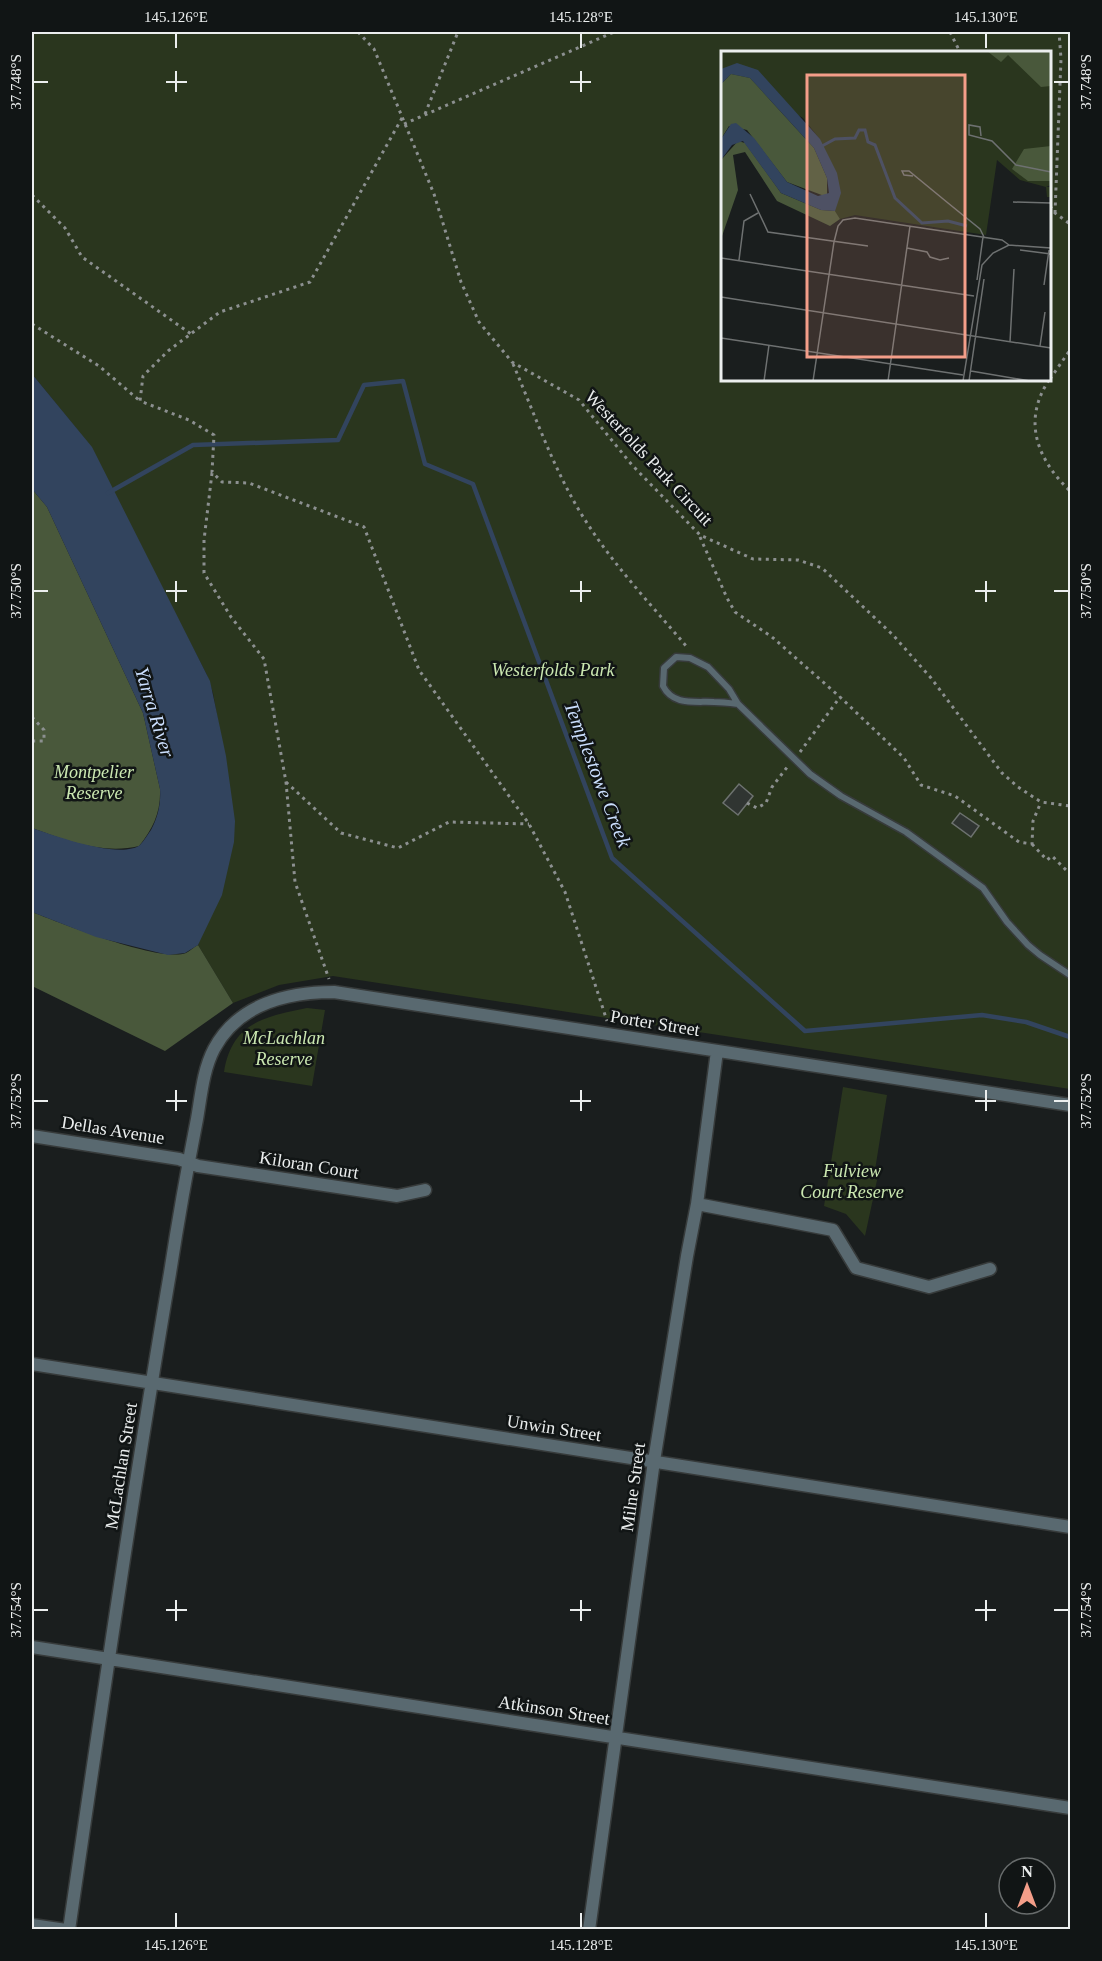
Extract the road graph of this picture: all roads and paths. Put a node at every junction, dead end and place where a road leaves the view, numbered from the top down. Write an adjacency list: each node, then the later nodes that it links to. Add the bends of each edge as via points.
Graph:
1 (358, 32): 8 (path, Westerfolds Park Circuit, via 374,49)
2 (458, 32): 7 (path)
3 (614, 32): 7 (path)
4 (950, 32): 6 (path)
5 (1059, 32): 12 (path)
6 (960, 51)
7 (425, 114): 9 (path)
8 (402, 118): 9 (path, Westerfolds Park Circuit); 15 (path, via 309,282 220,312)
9 (404, 124): 17 (path, Westerfolds Park Circuit, via 434,194 461,282 479,322)
10 (32, 195): 15 (path, via 65,228 82,257)
11 (1051, 207): 12 (path)
12 (1055, 213): 13 (path)
13 (1071, 224)
14 (32, 324): 20 (path, via 99,366)
15 (191, 334): 20 (path, via 143,376)
16 (1071, 350): 18 (path)
17 (512, 362): 23 (path, Westerfolds Park Circuit, via 579,400 632,465); 24 (path, via 588,525)
18 (1051, 376)
19 (1048, 381): 22 (path, via 1036,412 1036,437 1053,473)
20 (140, 401): 21 (path, via 189,420 214,435)
21 (212, 472): 30 (path, via 204,573 231,617 264,659); 33 (path, via 222,482 249,483 364,528 419,670)
22 (1071, 490)
23 (699, 535): 25 (path, via 735,612 772,637); 31 (path, Westerfolds Park Circuit, via 753,559 798,560 822,568 893,635 931,678 1002,773)
24 (700, 662): 26 (lane, via 722,680); 26 (lane, via 680,656 669,661 662,677 667,692 683,702)
25 (840, 697): 27 (path); 34 (path, via 904,758 921,784 955,796 1019,842)
26 (738, 704): 36 (lane, via 821,784 906,832 983,888 1028,945)
27 (826, 715)
28 (32, 717): 29 (path, via 44,730 44,741)
29 (32, 741)
30 (286, 782): 33 (path, via 341,833 398,848 449,822); 37 (path, via 295,882)
31 (1041, 802): 32 (path, Westerfolds Park Circuit); 34 (path, via 1033,822)
32 (1071, 806)
33 (529, 824): 39 (path, via 565,892)
34 (1032, 844): 35 (path, via 1047,860 1052,856)
35 (1071, 874)
36 (1071, 975)
37 (334, 992): 38 (street, Porter Street, via 284,996); 39 (street, Porter Street)
38 (238, 1019): 43 (street, McLachlan Street, via 214,1049 206,1071)
39 (611, 1034): 40 (street, Porter Street)
40 (717, 1051): 41 (street, Porter Street); 45 (street, Milne Street)
41 (1071, 1105)
42 (32, 1136): 43 (street, Dellas Avenue)
43 (188, 1162): 44 (street, Kiloran Court, via 397,1196); 48 (street, McLachlan Street)
44 (425, 1190)
45 (697, 1204): 46 (street, via 833,1230 856,1268 929,1287); 49 (street, Milne Street)
46 (990, 1269)
47 (32, 1364): 48 (street, Unwin Street)
48 (152, 1383): 49 (street, Unwin Street); 52 (street, McLachlan Street)
49 (654, 1461): 50 (street, Unwin Street); 53 (street, Milne Street)
50 (1071, 1527)
51 (32, 1647): 52 (street, Atkinson Street)
52 (109, 1659): 53 (street, Atkinson Street); 56 (street, McLachlan Street)
53 (616, 1738): 54 (street, Atkinson Street); 57 (street, Milne Street)
54 (1071, 1808)
55 (32, 1925): 56 (street)
56 (67, 1929)
57 (589, 1929)

